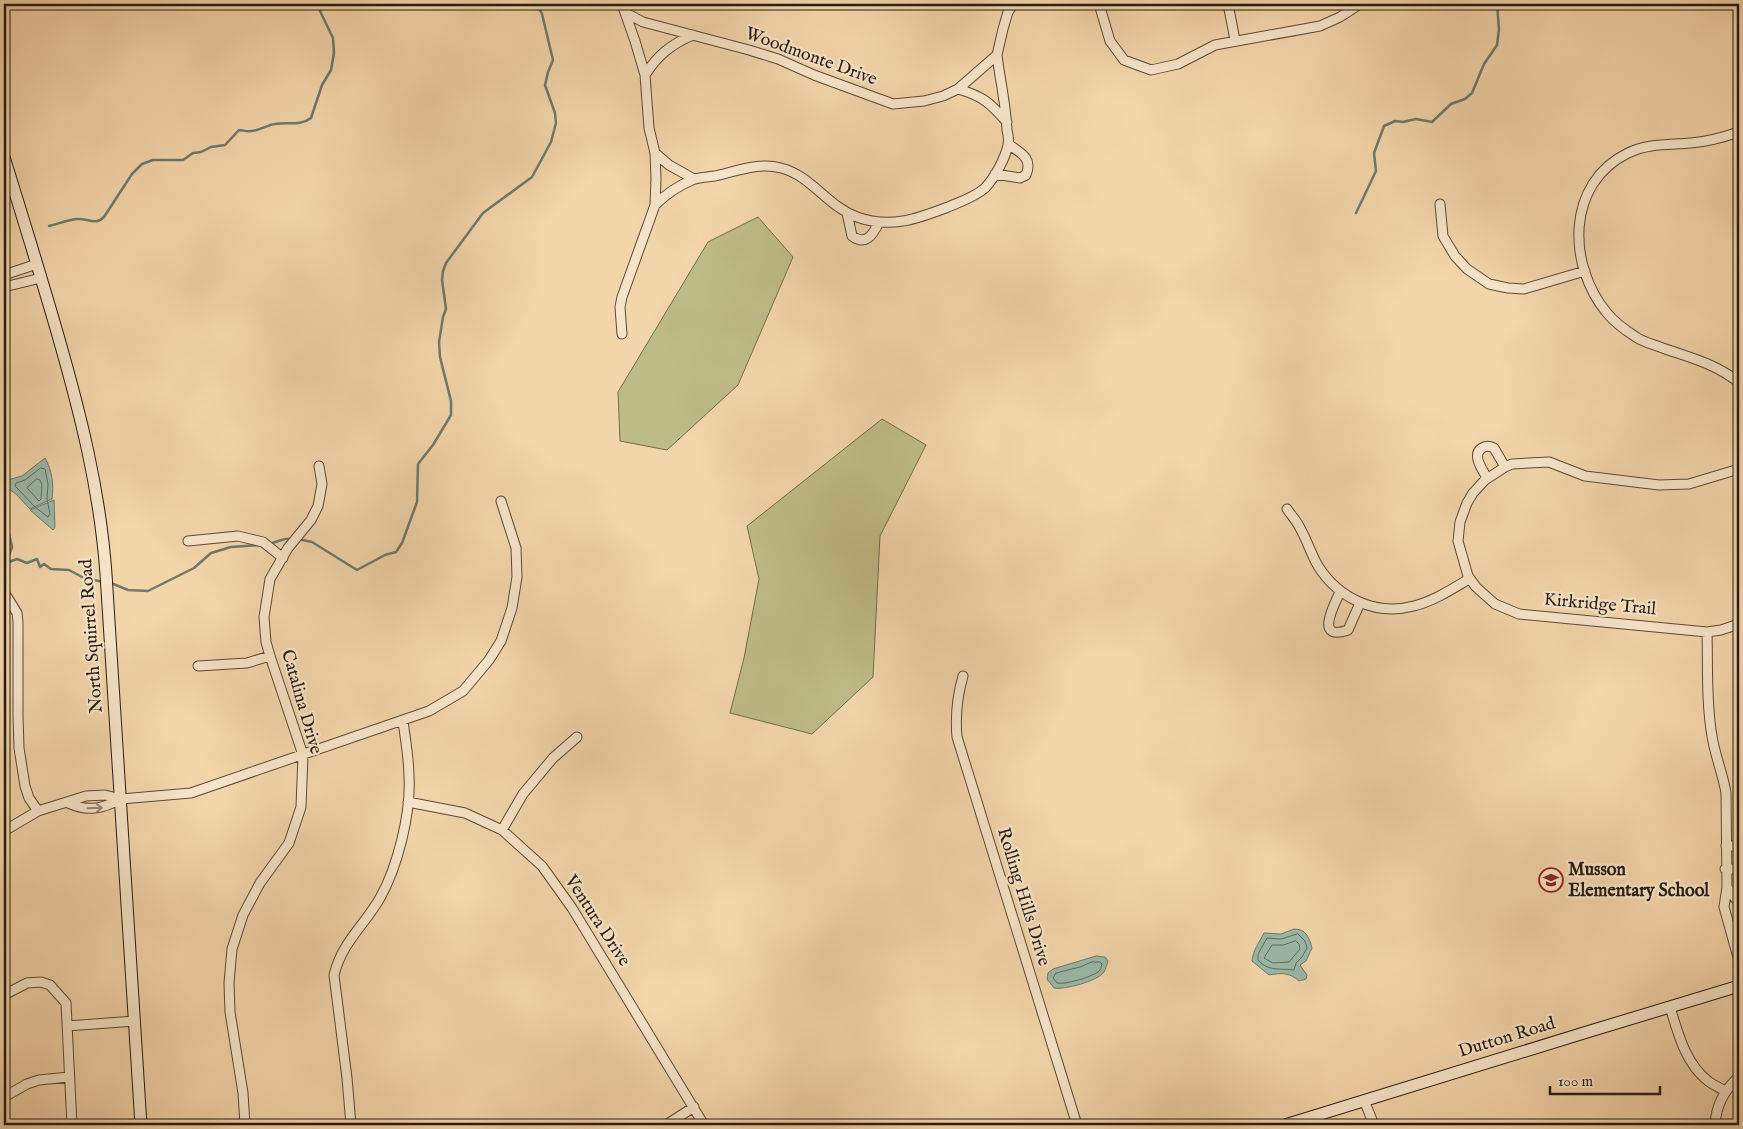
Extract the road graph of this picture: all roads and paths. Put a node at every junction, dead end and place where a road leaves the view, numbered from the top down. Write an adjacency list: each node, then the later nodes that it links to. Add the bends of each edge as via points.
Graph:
1 (622, 4): 6 (street)
2 (1013, 4): 9 (street)
3 (1099, 4): 8 (street, via 1110,41 1124,60 1151,70 1178,64 1215,45)
4 (1228, 4): 8 (street)
5 (1360, 4): 8 (street, via 1320,26)
6 (626, 13): 7 (street, Woodmonte Drive, via 644,22); 10 (street)
7 (692, 35): 10 (street, via 663,52); 11 (street, Woodmonte Drive, via 770,57 893,104 924,101)
8 (1235, 40)
9 (997, 55): 11 (street, Woodmonte Drive); 12 (street)
10 (645, 75): 15 (street)
11 (958, 89): 12 (street, via 991,104)
12 (1007, 122): 14 (street)
13 (1739, 132): 24 (street, via 1691,143 1648,146 1613,161 1586,195 1578,244)
14 (1008, 144): 17 (street); 17 (street, via 1028,161 1026,175 1020,178)
15 (654, 153): 18 (street); 20 (street)
16 (4, 161): 23 (street, North Squirrel Road)
17 (995, 174): 22 (street, via 984,188 964,201 920,218)
18 (694, 179): 20 (street, via 668,193); 21 (street, via 746,167 781,168 798,174)
19 (1440, 204): 24 (street, via 1443,236 1455,256 1489,284 1524,289)
20 (655, 205): 28 (street, via 622,297)
21 (847, 213): 22 (street); 22 (street, via 852,236 857,240 870,237)
22 (878, 222)
23 (37, 264): 25 (street); 26 (street, North Squirrel Road)
24 (1585, 271): 29 (street, via 1595,297 1618,325 1638,339 1700,361 1732,376)
25 (4, 275)
26 (41, 278): 27 (street); 50 (street, North Squirrel Road, via 82,422 99,502)
27 (4, 287)
28 (622, 334)
29 (1739, 383)
30 (319, 466): 37 (street, Catalina Drive, via 322,484 318,506)
31 (1505, 467): 32 (street, via 1549,462 1585,476 1659,485 1689,484); 33 (street); 33 (street, via 1494,448 1481,448 1478,461)
32 (1739, 469)
33 (1487, 478): 38 (street, via 1473,493 1460,522 1458,541)
34 (501, 501): 47 (street, via 516,548 517,577 512,608 501,641 463,691 429,711)
35 (1287, 509): 40 (street, via 1300,526 1317,565)
36 (188, 541): 37 (street, via 238,536 263,542)
37 (283, 558): 44 (street, Catalina Drive, via 270,580 264,617)
38 (1470, 579): 41 (street, via 1415,606 1401,609); 43 (street, Kirkridge Trail, via 1495,604 1519,614)
39 (4, 592): 52 (street, via 17,613 18,622 22,775 29,798)
40 (1340, 592): 41 (street); 41 (street, via 1328,620 1332,630 1339,633 1348,630)
41 (1360, 604)
42 (1739, 624): 43 (street, Kirkridge Trail)
43 (1707, 632): 55 (street, via 1708,707 1726,793)
44 (270, 656): 45 (street, via 247,663); 49 (street, Catalina Drive)
45 (198, 666)
46 (963, 676): 79 (street, Rolling Hills Drive, via 957,696 957,737)
47 (403, 720): 49 (street); 51 (street)
48 (578, 737): 53 (street, via 553,758 523,794)
49 (303, 755): 50 (street, via 191,793); 75 (street, Catalina Drive, via 301,807 290,843 260,883 243,915 232,949 230,1012 244,1093)
50 (121, 799): 52 (street, via 106,807 77,807 68,803); 65 (street, North Squirrel Road)
51 (408, 802): 53 (street, Ventura Drive, via 465,813); 76 (street, via 404,834 380,898 336,963 334,975)
52 (38, 811): 54 (street)
53 (502, 830): 72 (street, Ventura Drive, via 542,866 572,908)
54 (4, 831)
55 (1726, 846): 56 (street); 58 (street)
56 (1739, 846)
57 (1739, 868): 58 (street)
58 (1726, 869): 59 (street)
59 (1727, 887): 60 (street); 61 (street, via 1724,906)
60 (1739, 907)
61 (1739, 961)
62 (1739, 986): 64 (street, Dutton Road)
63 (4, 995): 66 (street, via 27,983 50,985 66,1003)
64 (1670, 1007): 69 (street, via 1694,1066); 71 (street, Dutton Road)
65 (135, 1021): 66 (street); 74 (street, North Squirrel Road)
66 (67, 1026): 67 (street)
67 (70, 1077): 70 (street, via 33,1082); 73 (street)
68 (1739, 1077): 69 (street)
69 (1725, 1091): 82 (street)
70 (4, 1097)
71 (1364, 1100): 80 (street, Dutton Road); 81 (street)
72 (694, 1107): 77 (street); 78 (street, Ventura Drive)
73 (72, 1125)
74 (141, 1125)
75 (245, 1125)
76 (351, 1125)
77 (666, 1125)
78 (704, 1125)
79 (1077, 1125)
80 (1285, 1125)
81 (1374, 1125)
82 (1715, 1125)

